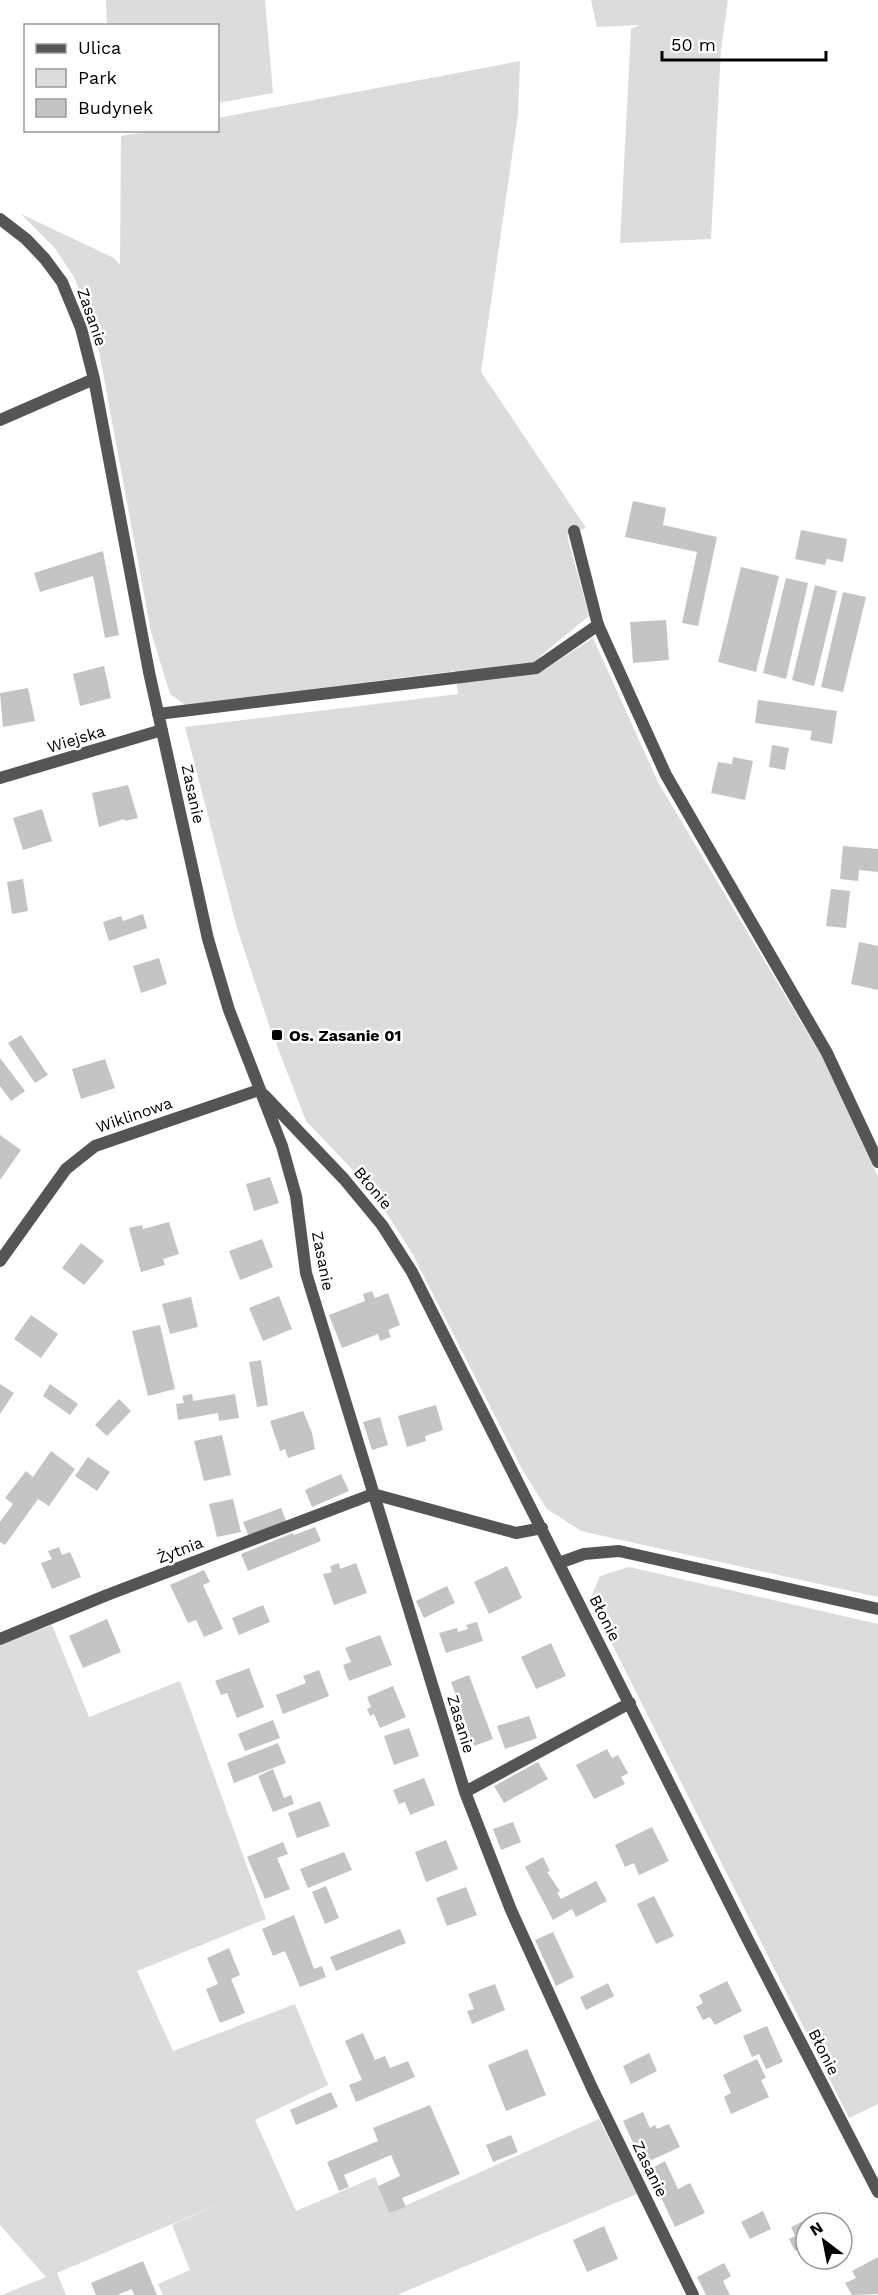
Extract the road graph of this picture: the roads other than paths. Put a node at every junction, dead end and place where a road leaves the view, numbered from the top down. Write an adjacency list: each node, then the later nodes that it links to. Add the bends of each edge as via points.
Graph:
1 (0, 219): 2 (street, Zasanie, via 26,239 62,282 81,328)
2 (94, 380): 3 (street); 6 (street, Zasanie)
3 (0, 420)
4 (574, 531): 5 (street)
5 (598, 625): 6 (street, via 536,668); 10 (street, via 666,775 827,1053)
6 (158, 714): 7 (street, Zasanie)
7 (162, 730): 8 (street, Wiejska); 9 (street, Zasanie, via 208,939 229,1011)
8 (0, 778)
9 (259, 1090): 11 (street, Wiklinowa, via 95,1146 66,1169); 12 (street, Zasanie, via 282,1146 296,1196 306,1272); 13 (street, Błonie, via 344,1179 388,1234 412,1272)
10 (878, 1162)
11 (0, 1261)
12 (374, 1494): 13 (street, via 516,1533); 16 (street, Żytnia); 18 (street, Zasanie)
13 (542, 1528): 14 (street, Błonie)
14 (559, 1563): 15 (street, via 584,1554 619,1551); 17 (street, Błonie)
15 (878, 1610)
16 (0, 1639)
17 (630, 1704): 18 (street); 19 (street, Błonie)
18 (465, 1791): 20 (street, Zasanie, via 511,1910)
19 (878, 2192)
20 (693, 2295)

